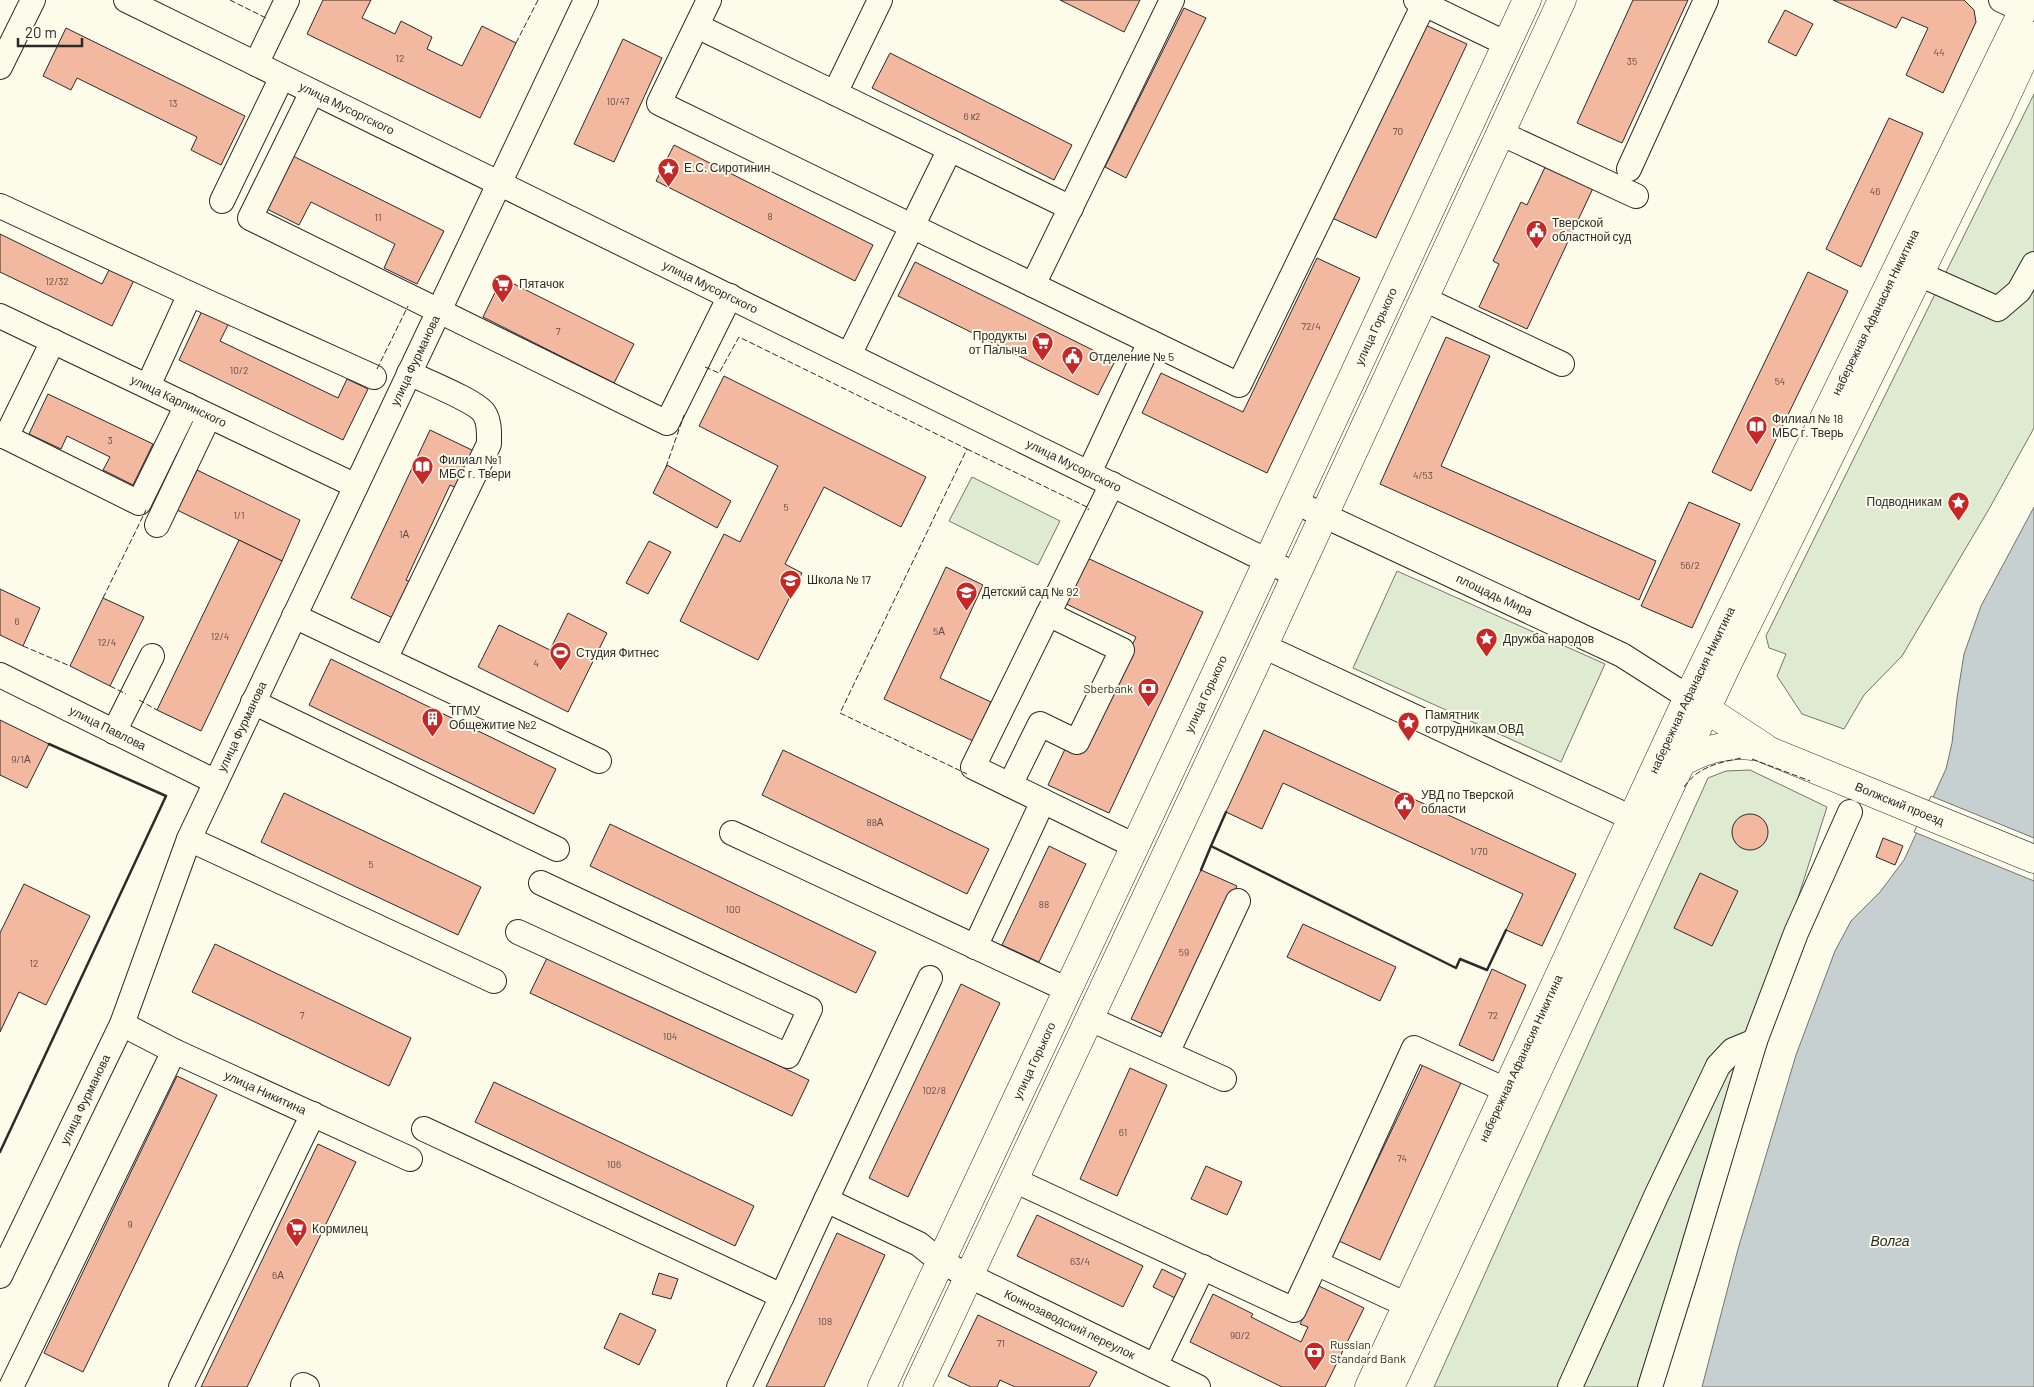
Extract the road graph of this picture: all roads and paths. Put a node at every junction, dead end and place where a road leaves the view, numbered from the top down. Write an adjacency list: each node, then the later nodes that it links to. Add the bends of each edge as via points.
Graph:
1 (33, 0): 18 (street)
2 (126, 0): 13 (street, улица Мусоргского)
3 (287, 0): 17 (street)
4 (586, 0): 25 (street, улица Фурманова)
5 (709, 0): 14 (street)
6 (880, 0): 21 (street)
7 (1172, 0): 29 (street)
8 (1527, 0): 16 (main road, улица Горького)
9 (1562, 0): 22 (main road)
10 (1706, 0): 24 (street)
11 (1420, 2): 16 (street); 40 (street, via 1239,385)
12 (2021, 6): 65 (main road, набережная Афанасия Никитина)
13 (163, 8): 17 (street, улица Мусоргского)
14 (697, 26): 21 (street); 30 (street, via 659,103)
15 (2034, 36): 32 (main road, набережная Афанасия Никитина)
16 (1507, 44): 52 (main road, улица Горького)
17 (256, 64): 19 (street, улица Мусоргского)
18 (0, 67)
19 (282, 77): 20 (street, улица Мусоргского); 27 (street)
20 (312, 92): 25 (street, улица Мусоргского); 37 (street, via 250,218)
21 (835, 93): 23 (street)
22 (1500, 133): 26 (street); 36 (main road)
23 (950, 149): 29 (street); 30 (street)
24 (1629, 169)
25 (499, 183): 35 (street, улица Мусоргского); 37 (street, улица Фурманова)
26 (1636, 196)
27 (222, 201)
28 (0, 206): 34 (street)
29 (1071, 208): 33 (street)
30 (912, 226): 33 (street); 41 (street)
31 (2034, 264): 32 (street, via 2020,291 1998,309)
32 (1919, 274): 62 (main road, набережная Афанасия Никитина)
33 (1033, 285): 40 (street)
34 (190, 294): 44 (street); 45 (street)
35 (730, 296): 37 (street, via 667,423); 41 (street, улица Мусоргского)
36 (1424, 299): 42 (street); 53 (main road)
37 (438, 311): 43 (street, улица Фурманова)
38 (0, 316): 39 (street, улица Карпинского)
39 (53, 341): 45 (street, улица Карпинского); 48 (street)
40 (1150, 342): 49 (street)
41 (849, 355): 49 (street, улица Мусоргского)
42 (1562, 364)
43 (409, 373): 51 (street, улица Фурманова); 61 (street, via 484,413 489,425 489,444)
44 (374, 377)
45 (148, 386): 46 (street, улица Карпинского)
46 (186, 405): 47 (street, улица Карпинского); 48 (street, via 139,503)
47 (209, 416): 51 (street, улица Карпинского); 54 (street)
48 (3, 436)
49 (1089, 473): 50 (street, улица Мусоргского)
50 (1112, 484): 55 (street, улица Мусоргского); 57 (street)
51 (356, 486): 58 (street, улица Фурманова)
52 (1295, 502): 53 (street, площадь Мира); 55 (main road, улица Горького)
53 (1324, 515): 56 (main road); 65 (street, площадь Мира, via 1622,655)
54 (157, 525)
55 (1268, 561): 56 (street, улица Мусоргского); 78 (main road, улица Горького)
56 (1296, 575): 59 (main road)
57 (1048, 614): 71 (street, via 974,767); 71 (street, via 1122,650 1077,742 1040,724)
58 (294, 616): 61 (street); 64 (street, улица Фурманова)
59 (1263, 646): 75 (street); 88 (main road)
60 (152, 656): 66 (street)
61 (386, 660): 68 (street)
62 (1725, 669): 65 (main road, набережная Афанасия Никитина); 67 (main road, Волжский проезд, via 1728,692 1736,712)
63 (0, 675): 66 (street, улица Павлова)
64 (253, 702): 70 (street, улица Фурманова); 79 (street)
65 (1697, 703): 67 (main road, Волжский проезд); 69 (main road, набережная Афанасия Никитина); 72 (main road, набережная Афанасия Никитина)
66 (114, 732): 70 (street, улица Павлова)
67 (1766, 748): 69 (main road, Волжский проезд, via 1719,747); 80 (main road, Волжский проезд)
68 (599, 761)
69 (1681, 762): 72 (main road, Волжский проезд); 75 (main road, набережная Афанасия Никитина)
70 (216, 782): 77 (street, улица Фурманова)
71 (1010, 785): 73 (street)
72 (1644, 793): 75 (main road, набережная Афанасия Никитина)
73 (1043, 801): 78 (street); 84 (street)
74 (1850, 812): 90 (street, via 1796,933)
75 (1641, 823): 94 (main road, набережная Афанасия Никитина); 115 (main road, набережная Афанасия Никитина)
76 (732, 833): 84 (street)
77 (189, 838): 86 (street); 89 (street, улица Фурманова)
78 (1135, 846): 87 (main road, улица Горького)
79 (557, 849)
80 (2034, 860)
81 (541, 882): 83 (street, via 810,1009 788,1056)
82 (1238, 901): 92 (street)
83 (518, 932)
84 (976, 947): 87 (street)
85 (930, 978): 99 (street)
86 (494, 981)
87 (1068, 990): 100 (main road, улица Горького)
88 (1090, 1018): 92 (street); 98 (main road)
89 (122, 1024): 91 (street, улица Никитина); 104 (street, улица Фурманова)
90 (1755, 1041): 116 (street, via 1733,1050 1718,1066); 117 (street)
91 (174, 1051): 95 (street, улица Никитина); 108 (street)
92 (1167, 1053): 93 (street)
93 (1224, 1079)
94 (1506, 1090): 101 (street, via 1414,1048); 106 (main road, набережная Афанасия Никитина)
95 (313, 1114): 97 (street, улица Никитина); 109 (street)
96 (424, 1129): 105 (street)
97 (410, 1159)
98 (1014, 1180): 102 (street); 103 (main road)
99 (826, 1200): 100 (street, Коннозаводский переулок, via 919,1244); 105 (street)
100 (941, 1262): 103 (street, Коннозаводский переулок); 111 (main road, улица Горького)
101 (1316, 1263): 102 (street, via 1294,1310); 106 (street)
102 (1203, 1267): 107 (street)
103 (970, 1275): 107 (street, Коннозаводский переулок); 112 (main road)
104 (0, 1276)
105 (782, 1296): 110 (street)
106 (1407, 1305): 114 (main road, набережная Афанасия Никитина)
107 (1155, 1366): 113 (street, Коннозаводский переулок)
108 (11, 1387)
109 (181, 1387)
110 (739, 1387)
111 (882, 1387)
112 (917, 1387)
113 (1198, 1387)
114 (1369, 1387)
115 (1390, 1387)
116 (1570, 1387)
117 (1650, 1387)

